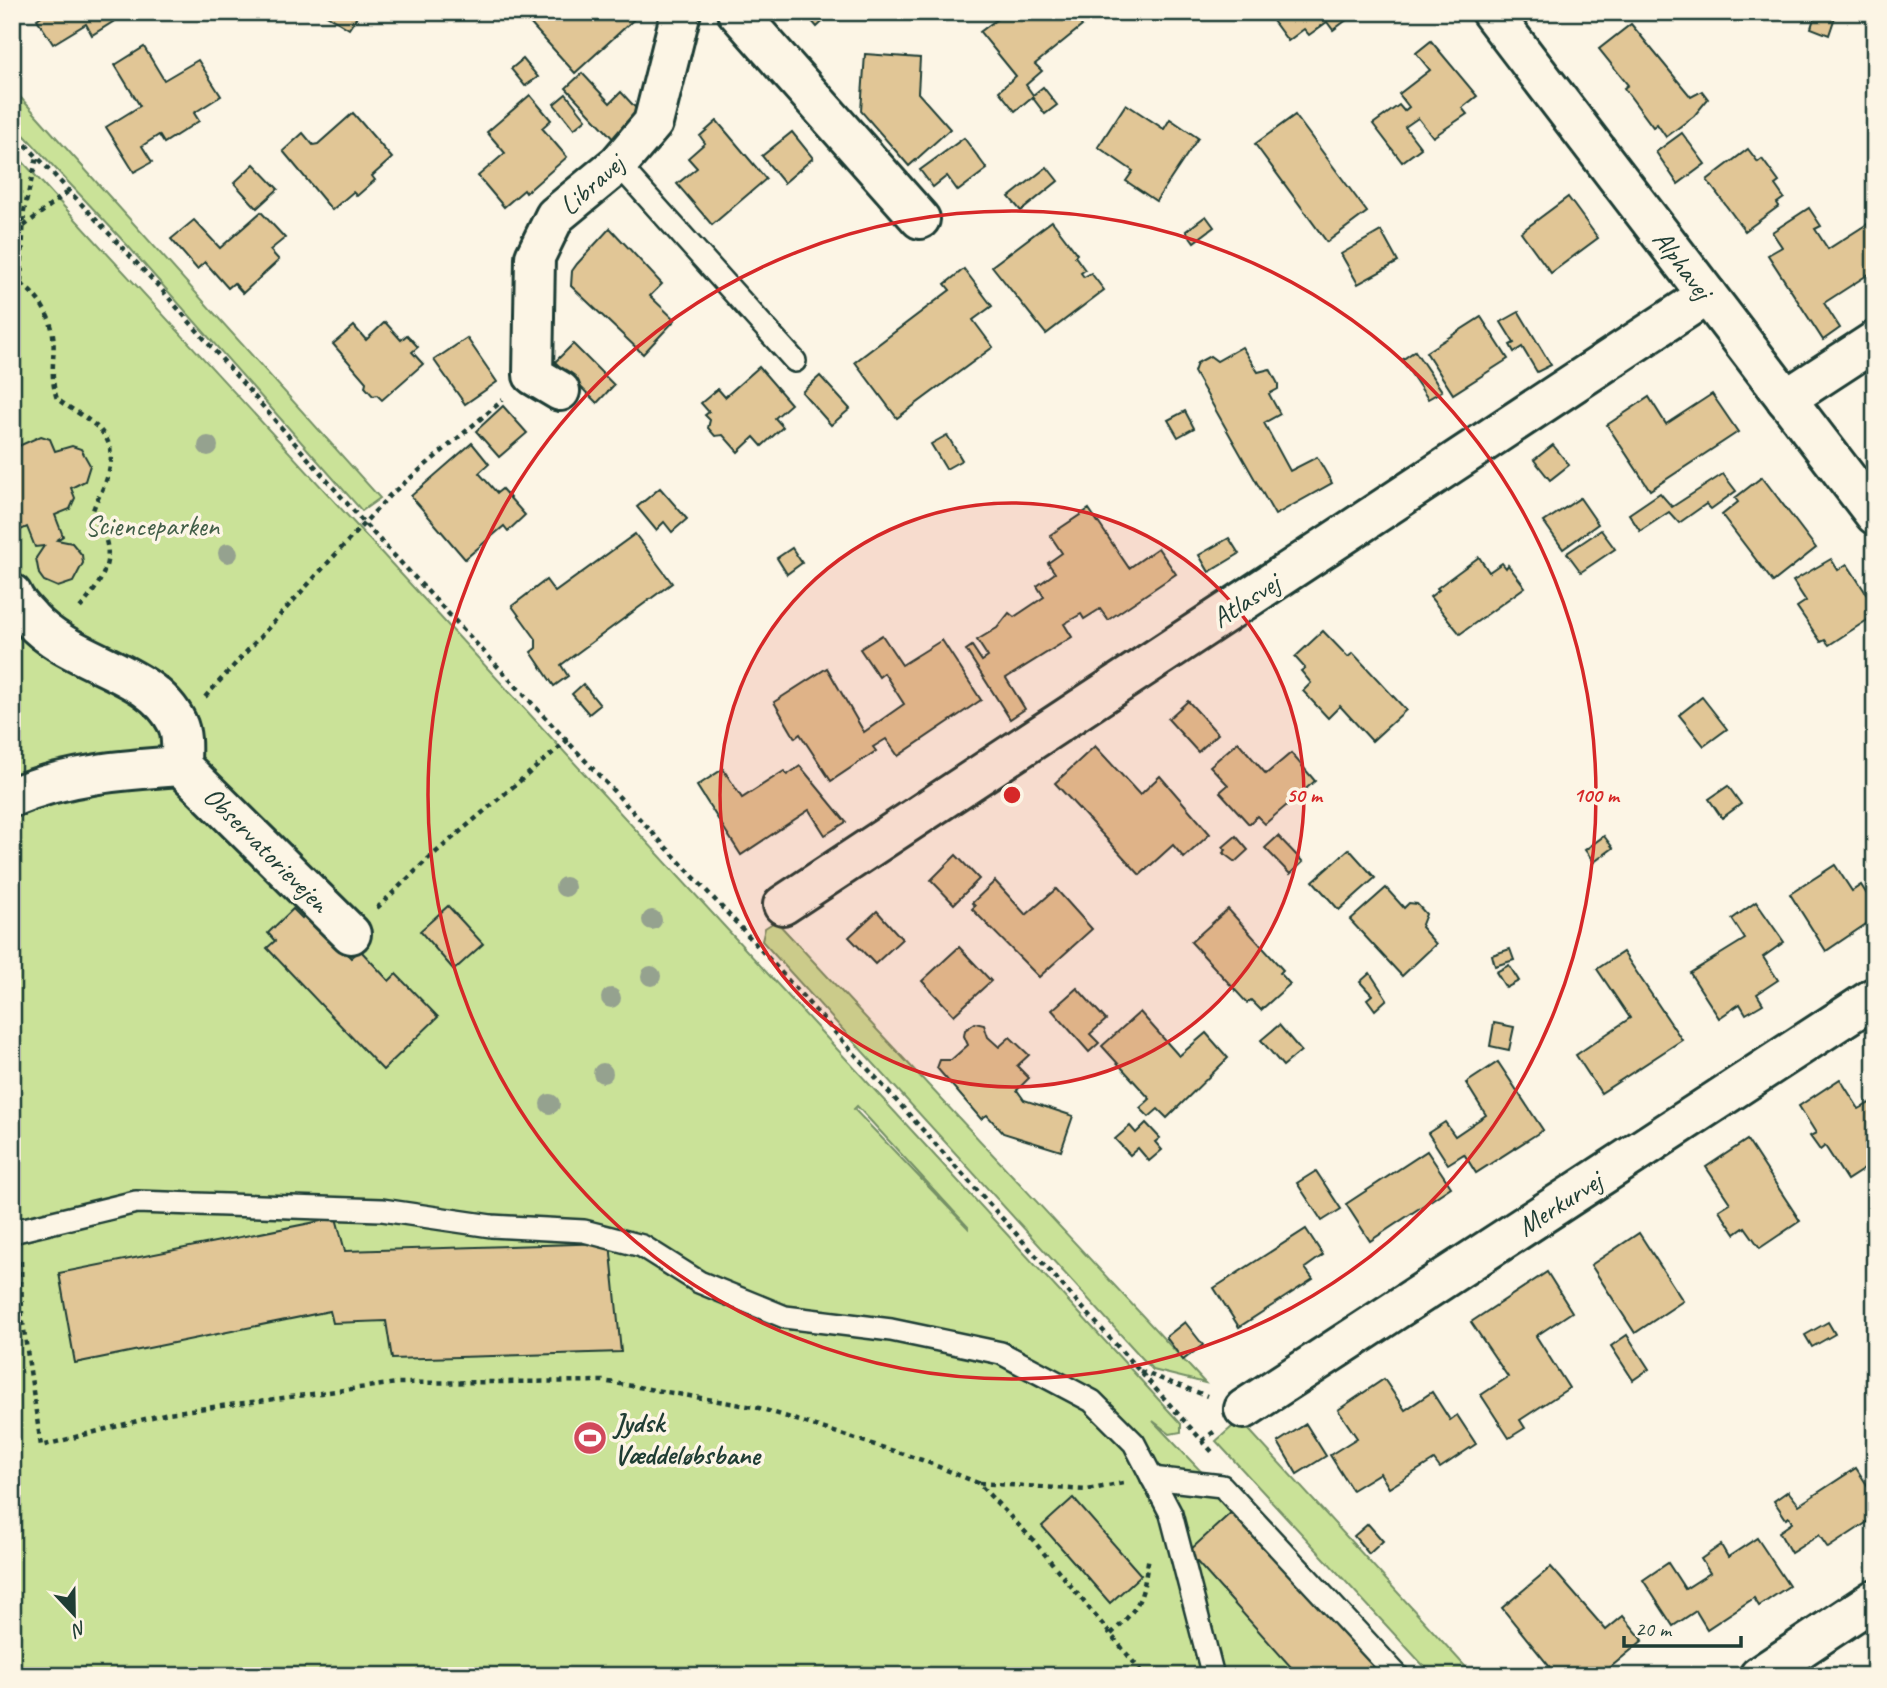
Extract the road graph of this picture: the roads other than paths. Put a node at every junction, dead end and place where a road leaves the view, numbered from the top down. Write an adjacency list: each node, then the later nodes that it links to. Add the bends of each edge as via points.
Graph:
1 (681, 12): 4 (street, Libravej, via 653,123)
2 (737, 12): 5 (street)
3 (1491, 12): 6 (street, Alphavej)
4 (618, 164): 8 (lane); 9 (street, Libravej, via 555,215 535,257)
5 (920, 219)
6 (1707, 295): 10 (street, Alphavej); 15 (street, Atlasvej)
7 (1875, 341): 10 (street)
8 (795, 361)
9 (546, 383)
10 (1786, 399): 11 (street, Alphavej)
11 (1875, 515)
12 (12, 594): 13 (street, Observatorievejen, via 43,632 148,689 167,706 179,726)
13 (181, 766): 14 (street, Observatorievejen, via 44,783); 16 (street, Observatorievejen)
14 (12, 797)
15 (783, 905)
16 (351, 934)
17 (1875, 997): 19 (street, Merkurvej)
18 (17, 1231): 20 (lane, via 136,1202 382,1210 491,1226 584,1231 642,1246 699,1282 785,1317 891,1329 1001,1353 1092,1401 1134,1443)
19 (1244, 1409)
20 (1152, 1478): 22 (lane, via 1171,1514); 23 (lane, via 1222,1486)
21 (1875, 1599): 24 (street)
22 (1213, 1676)
23 (1398, 1676)
24 (1759, 1676)

